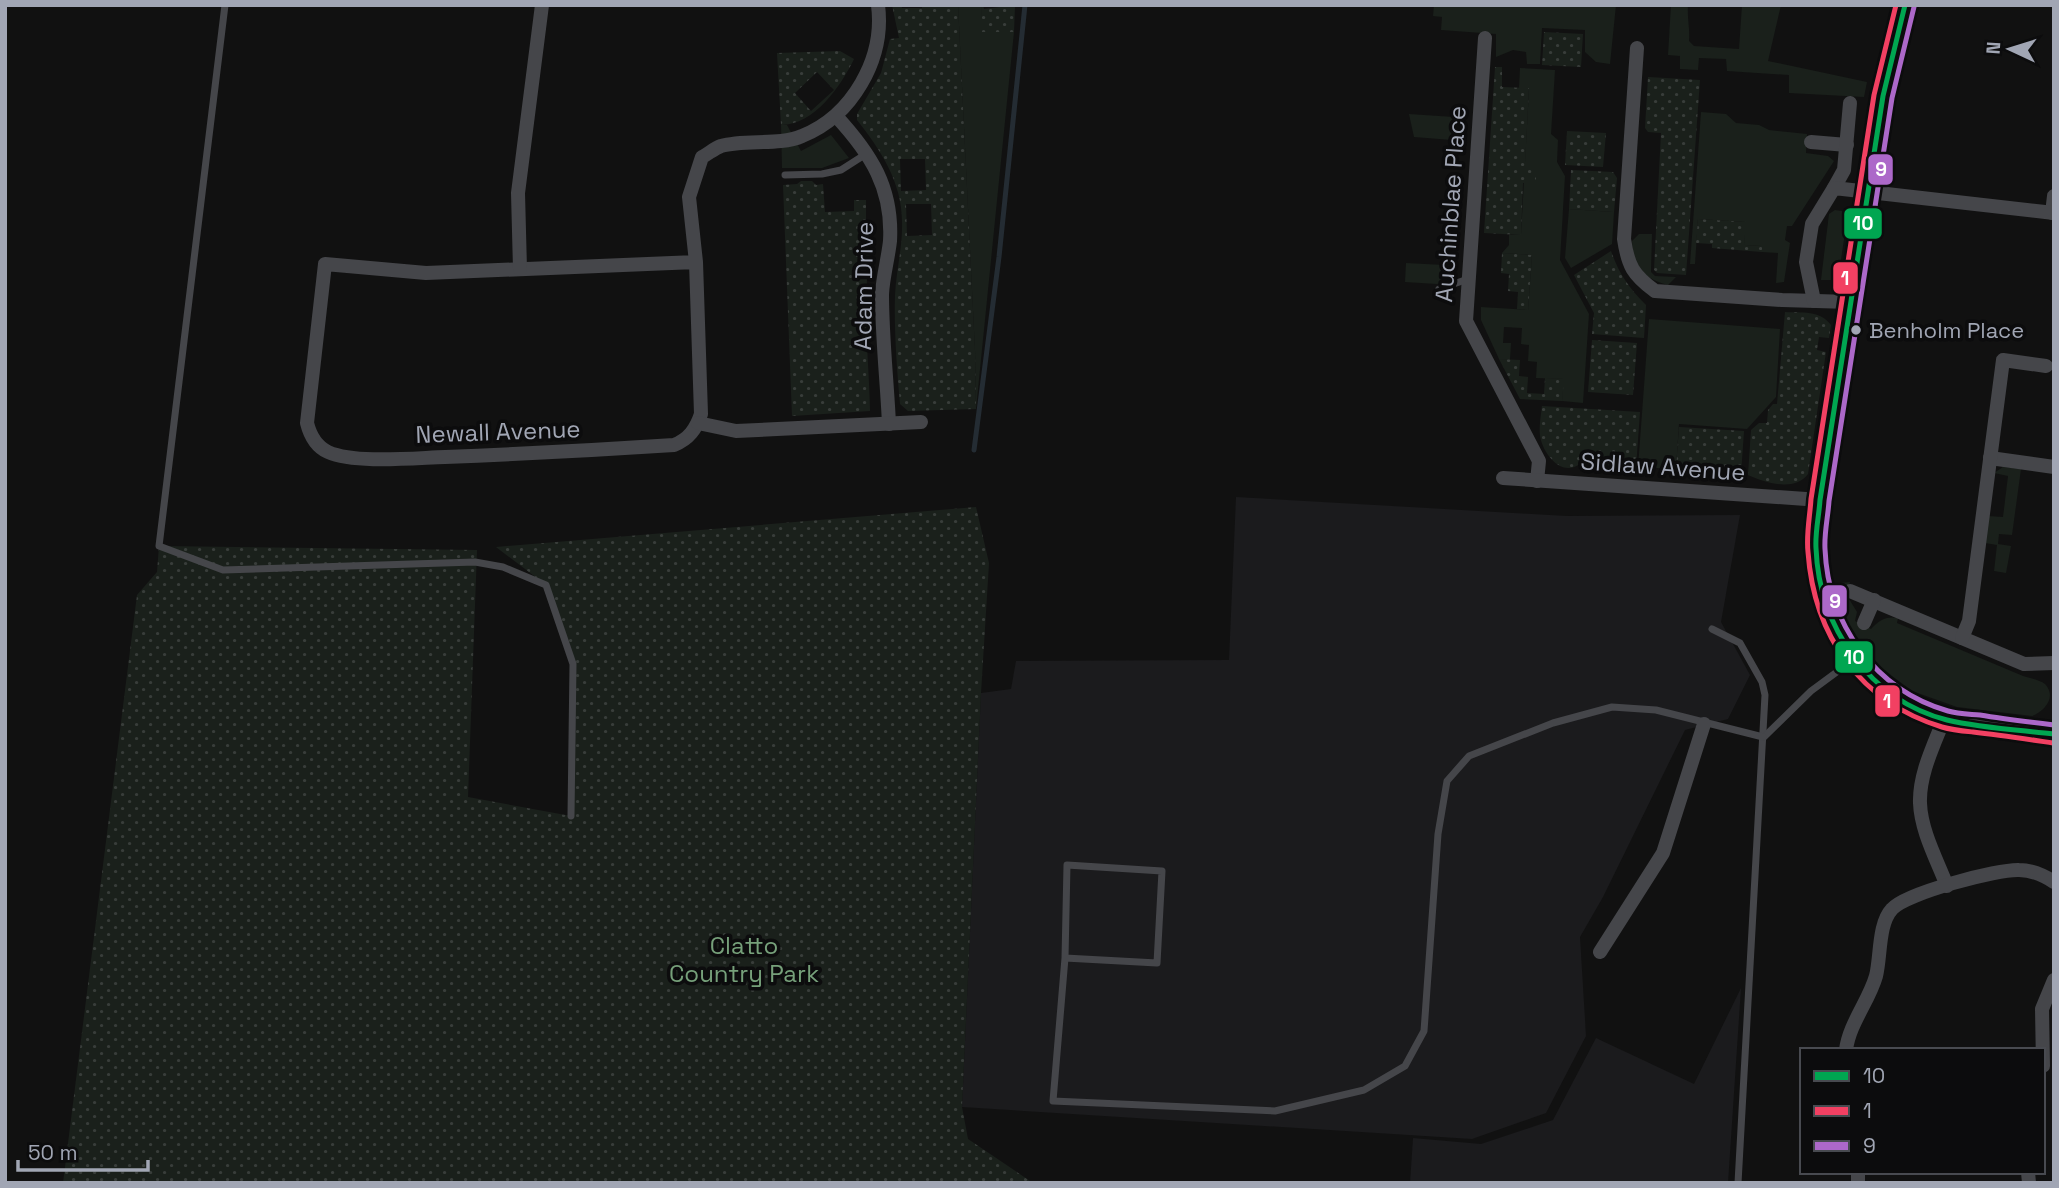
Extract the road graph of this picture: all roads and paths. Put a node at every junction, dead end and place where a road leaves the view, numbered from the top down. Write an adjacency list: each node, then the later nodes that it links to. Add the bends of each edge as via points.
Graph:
1 (225, 5): 43 (lane, via 159,546 223,570 475,562 502,567 546,585 573,664)
2 (542, 5): 18 (street, via 518,193)
3 (878, 5): 8 (street, via 878,40 871,66)
4 (1905, 5): 14 (street)
5 (1485, 38): 19 (street, Auchinblae Place)
6 (1637, 48): 21 (street, via 1624,239 1627,261 1638,279 1655,291)
7 (1850, 103): 10 (street)
8 (836, 116): 11 (street, Adam Drive); 17 (street, via 800,137 721,146 702,157 689,197)
9 (1811, 142): 10 (street)
10 (1847, 145): 13 (street, via 1844,170)
11 (868, 153): 12 (lane, via 841,170); 26 (street, Adam Drive, via 887,198 890,223 882,297)
12 (785, 175)
13 (1834, 188): 14 (street); 21 (street, via 1812,224 1806,262)
14 (1866, 191): 16 (street); 22 (street)
15 (2054, 196): 16 (street)
16 (2053, 213)
17 (696, 262): 18 (street); 24 (street, via 702,406)
18 (520, 269): 24 (street, Newall Avenue, via 426,273 325,264 307,422 315,441 331,453 395,459 674,445 689,436)
19 (1469, 279): 20 (lane); 30 (street, Auchinblae Place, via 1466,321 1539,461)
20 (1438, 289)
21 (1814, 301): 22 (street)
22 (1850, 302): 31 (street)
23 (2046, 366): 27 (street, via 2003,360)
24 (698, 422): 26 (street, via 736,431)
25 (921, 422): 26 (street)
26 (889, 424)
27 (1990, 458): 28 (street); 36 (street, via 1969,621)
28 (2054, 467)
29 (1503, 478): 30 (street, Sidlaw Avenue)
30 (1537, 481): 31 (street, Sidlaw Avenue)
31 (1820, 500): 37 (street, via 1819,577 1831,618)
32 (1850, 590): 33 (street)
33 (1874, 600): 34 (street); 36 (street)
34 (1864, 623)
35 (1712, 629): 42 (lane, via 1740,643 1762,682)
36 (1962, 638): 38 (street, via 2024,664)
37 (1854, 660): 39 (street, via 1880,687 1908,705); 42 (lane, via 1811,691)
38 (2054, 663)
39 (1944, 719): 41 (street); 45 (street, via 1924,773 1920,804)
40 (1704, 724): 42 (lane); 46 (street, via 1663,853); 47 (lane, via 1656,710 1612,707 1553,723 1469,755 1447,781 1438,834 1424,1031 1405,1066 1364,1090 1275,1111 1053,1101)
41 (2054, 734)
42 (1763, 737): 51 (lane)
43 (571, 816)
44 (2053, 881): 45 (street, via 2017,870)
45 (1947, 886): 49 (street, via 1916,895 1892,909 1885,921 1869,997)
46 (1600, 952)
47 (1065, 958): 47 (lane, via 1067,865 1162,871 1157,963)
48 (2054, 980): 50 (street, via 2042,1009)
49 (1847, 1048)
50 (2043, 1048)
51 (1738, 1183)

